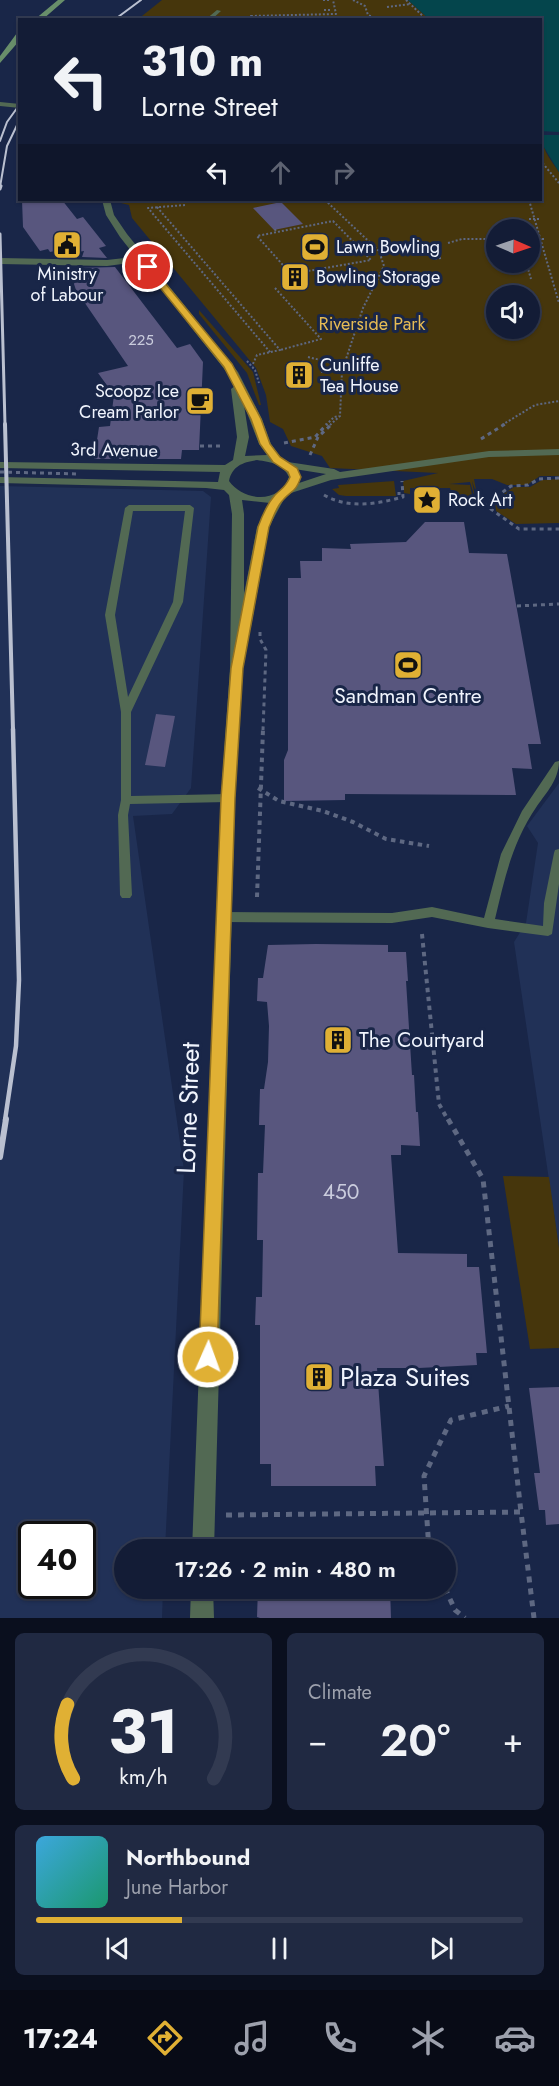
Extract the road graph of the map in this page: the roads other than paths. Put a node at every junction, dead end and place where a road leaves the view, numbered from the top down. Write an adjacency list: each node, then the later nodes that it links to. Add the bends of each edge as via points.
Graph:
1 (62, 0): 3 (main road)
2 (219, 11): 4 (lane)
3 (40, 18)
4 (210, 18)
5 (18, 38): 6 (main road)
6 (0, 61)
7 (0, 104): 8 (street)
8 (18, 106)
9 (18, 106): 10 (street)
10 (0, 108)
11 (106, 201): 12 (street, via 112,219)
12 (142, 259): 13 (street, via 108,263); 14 (street)
13 (0, 261)
14 (234, 374): 16 (street, via 265,444); 17 (street, via 243,437)
15 (559, 452): 21 (street, via 489,454)
16 (276, 459): 17 (street); 19 (street)
17 (238, 461): 20 (street)
18 (0, 465): 20 (street, 3rd Avenue)
19 (288, 465): 21 (street); 24 (street, via 295,477)
20 (227, 469): 23 (street, via 223,481)
21 (352, 473): 24 (street)
22 (0, 480): 23 (street, 3rd Avenue, via 206,484)
23 (230, 491): 24 (street, via 261,500); 25 (street, Lorne Street, via 238,514)
24 (285, 492): 25 (street, Lorne Street, via 263,527)
25 (237, 668): 28 (street, Lorne Street)
26 (126, 712): 26 (lane, via 178,602 190,508 129,508 110,615); 29 (lane)
27 (559, 765): 33 (lane, via 526,814 506,854)
28 (228, 798): 29 (lane); 32 (street, Lorne Street)
29 (126, 800): 31 (lane)
30 (559, 854): 33 (lane, via 548,931)
31 (126, 895)
32 (224, 917): 33 (lane, via 392,918 432,912); 34 (street, Lorne Street)
33 (488, 923)
34 (203, 1539)
35 (202, 1599): 36 (street)
36 (202, 1618)

